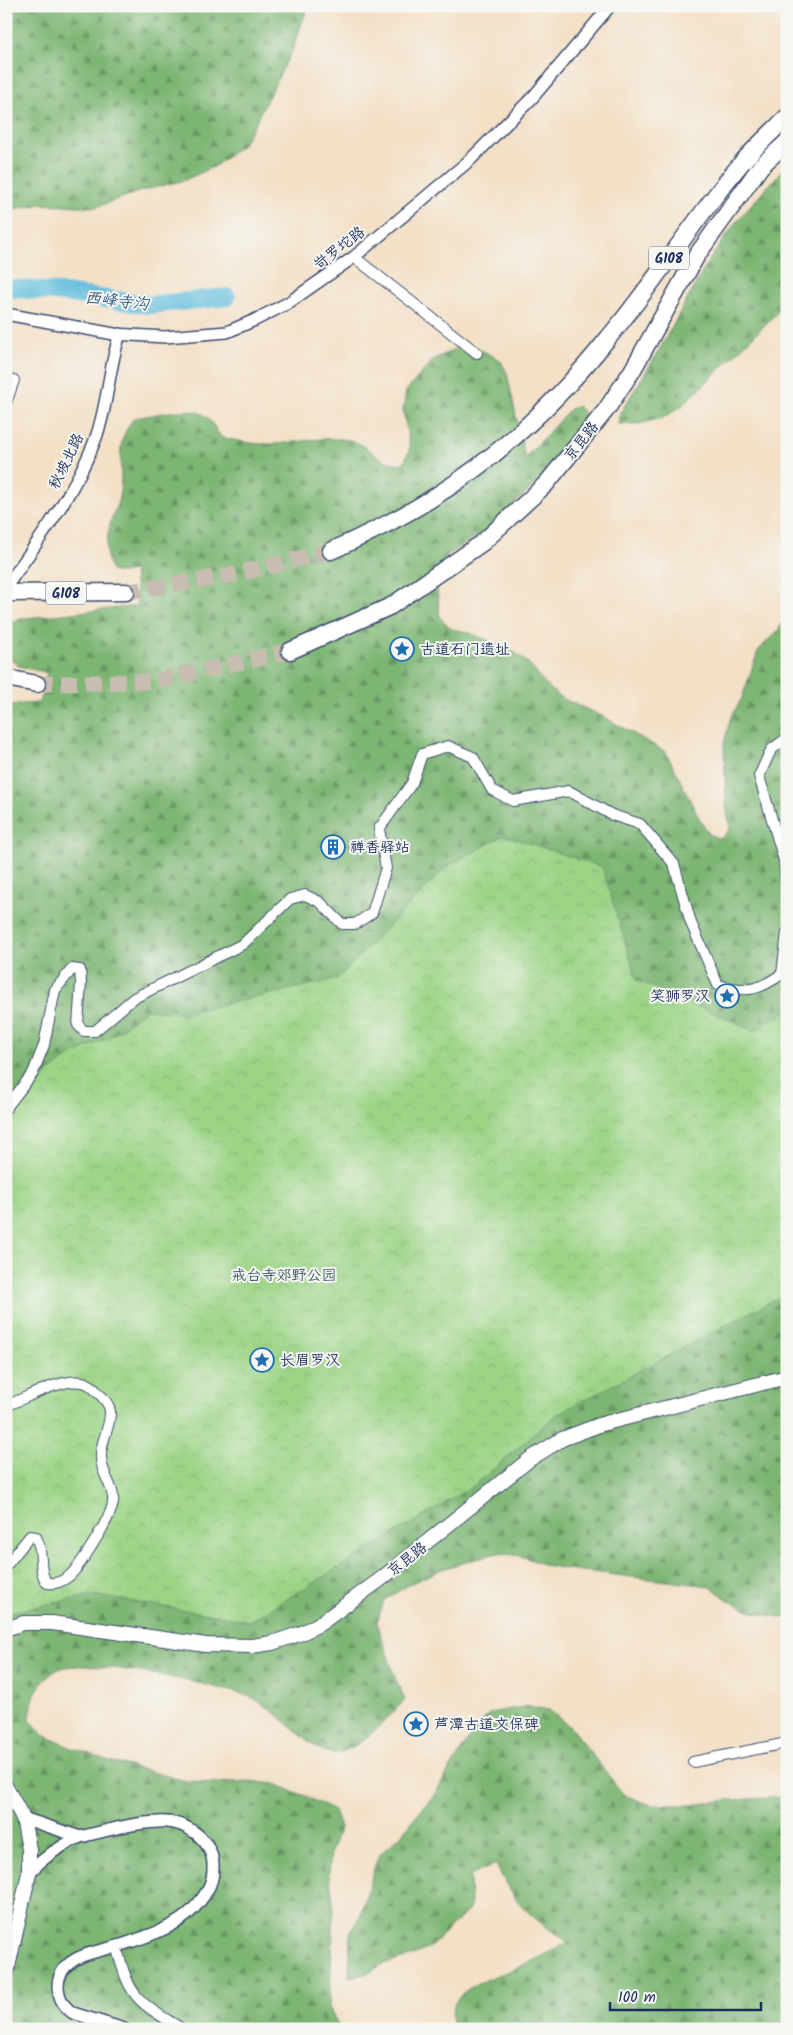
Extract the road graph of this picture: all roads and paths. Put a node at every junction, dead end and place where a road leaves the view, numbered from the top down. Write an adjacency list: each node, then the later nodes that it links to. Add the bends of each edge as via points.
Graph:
1 (610, 6): 4 (street, 岢罗坨路, via 502,130)
2 (787, 118): 10 (highway, G108, via 740,165 609,338 554,401 496,453 432,499)
3 (787, 142): 14 (highway, 京昆路 / G108, via 761,166 697,255 632,372 606,410 546,484 482,543 391,606)
4 (354, 257): 6 (street, 岢罗坨路, via 288,304 227,332 166,337); 7 (street)
5 (6, 314): 6 (street, 岢罗坨路)
6 (120, 334): 11 (street, 秋坡北路, via 94,442 72,488)
7 (477, 353)
8 (6, 378): 9 (street, via 14,380)
9 (6, 403)
10 (331, 551)
11 (6, 587)
12 (126, 592): 13 (highway, G108)
13 (6, 594)
14 (290, 651)
15 (6, 678): 16 (highway)
16 (38, 684)
17 (787, 738): 18 (street, via 771,750 759,776 784,860)
18 (787, 896)
19 (787, 933): 20 (street, via 782,974 766,985 743,991 718,985 691,923 674,864 640,824 612,816 570,791 513,801 492,790 473,757 448,746 422,754 412,783 379,829 386,868 372,913 355,924 342,924 320,902 305,895 290,898 243,944 134,998 95,1031 84,1031 78,1025 80,970 72,969 55,990 44,1045 33,1073)
20 (6, 1108)
21 (787, 1377): 24 (main road, 京昆路, via 602,1424 562,1439 523,1464 353,1601 321,1623 288,1638 252,1646 231,1646 52,1624 23,1623)
22 (6, 1406): 23 (street, via 71,1381 90,1384 110,1410 100,1453 101,1466 113,1490 114,1502 111,1513 69,1577 56,1584 47,1583 43,1577 42,1551 36,1537 30,1536)
23 (6, 1566)
24 (6, 1629)
25 (787, 1743): 26 (street)
26 (693, 1762)
27 (6, 1786): 28 (main road)
28 (23, 1818): 29 (street); 30 (main road, via 30,1849)
29 (80, 1837): 30 (street, via 44,1857); 31 (street, via 146,1822 166,1821 196,1832 212,1857 214,1869 207,1891 186,1915 160,1932)
30 (29, 1873): 32 (main road)
31 (116, 1946): 33 (street, via 69,1964 59,1978 59,1995 73,2013); 34 (street, via 135,1994)
32 (6, 1976)
33 (124, 2029)
34 (182, 2029)

